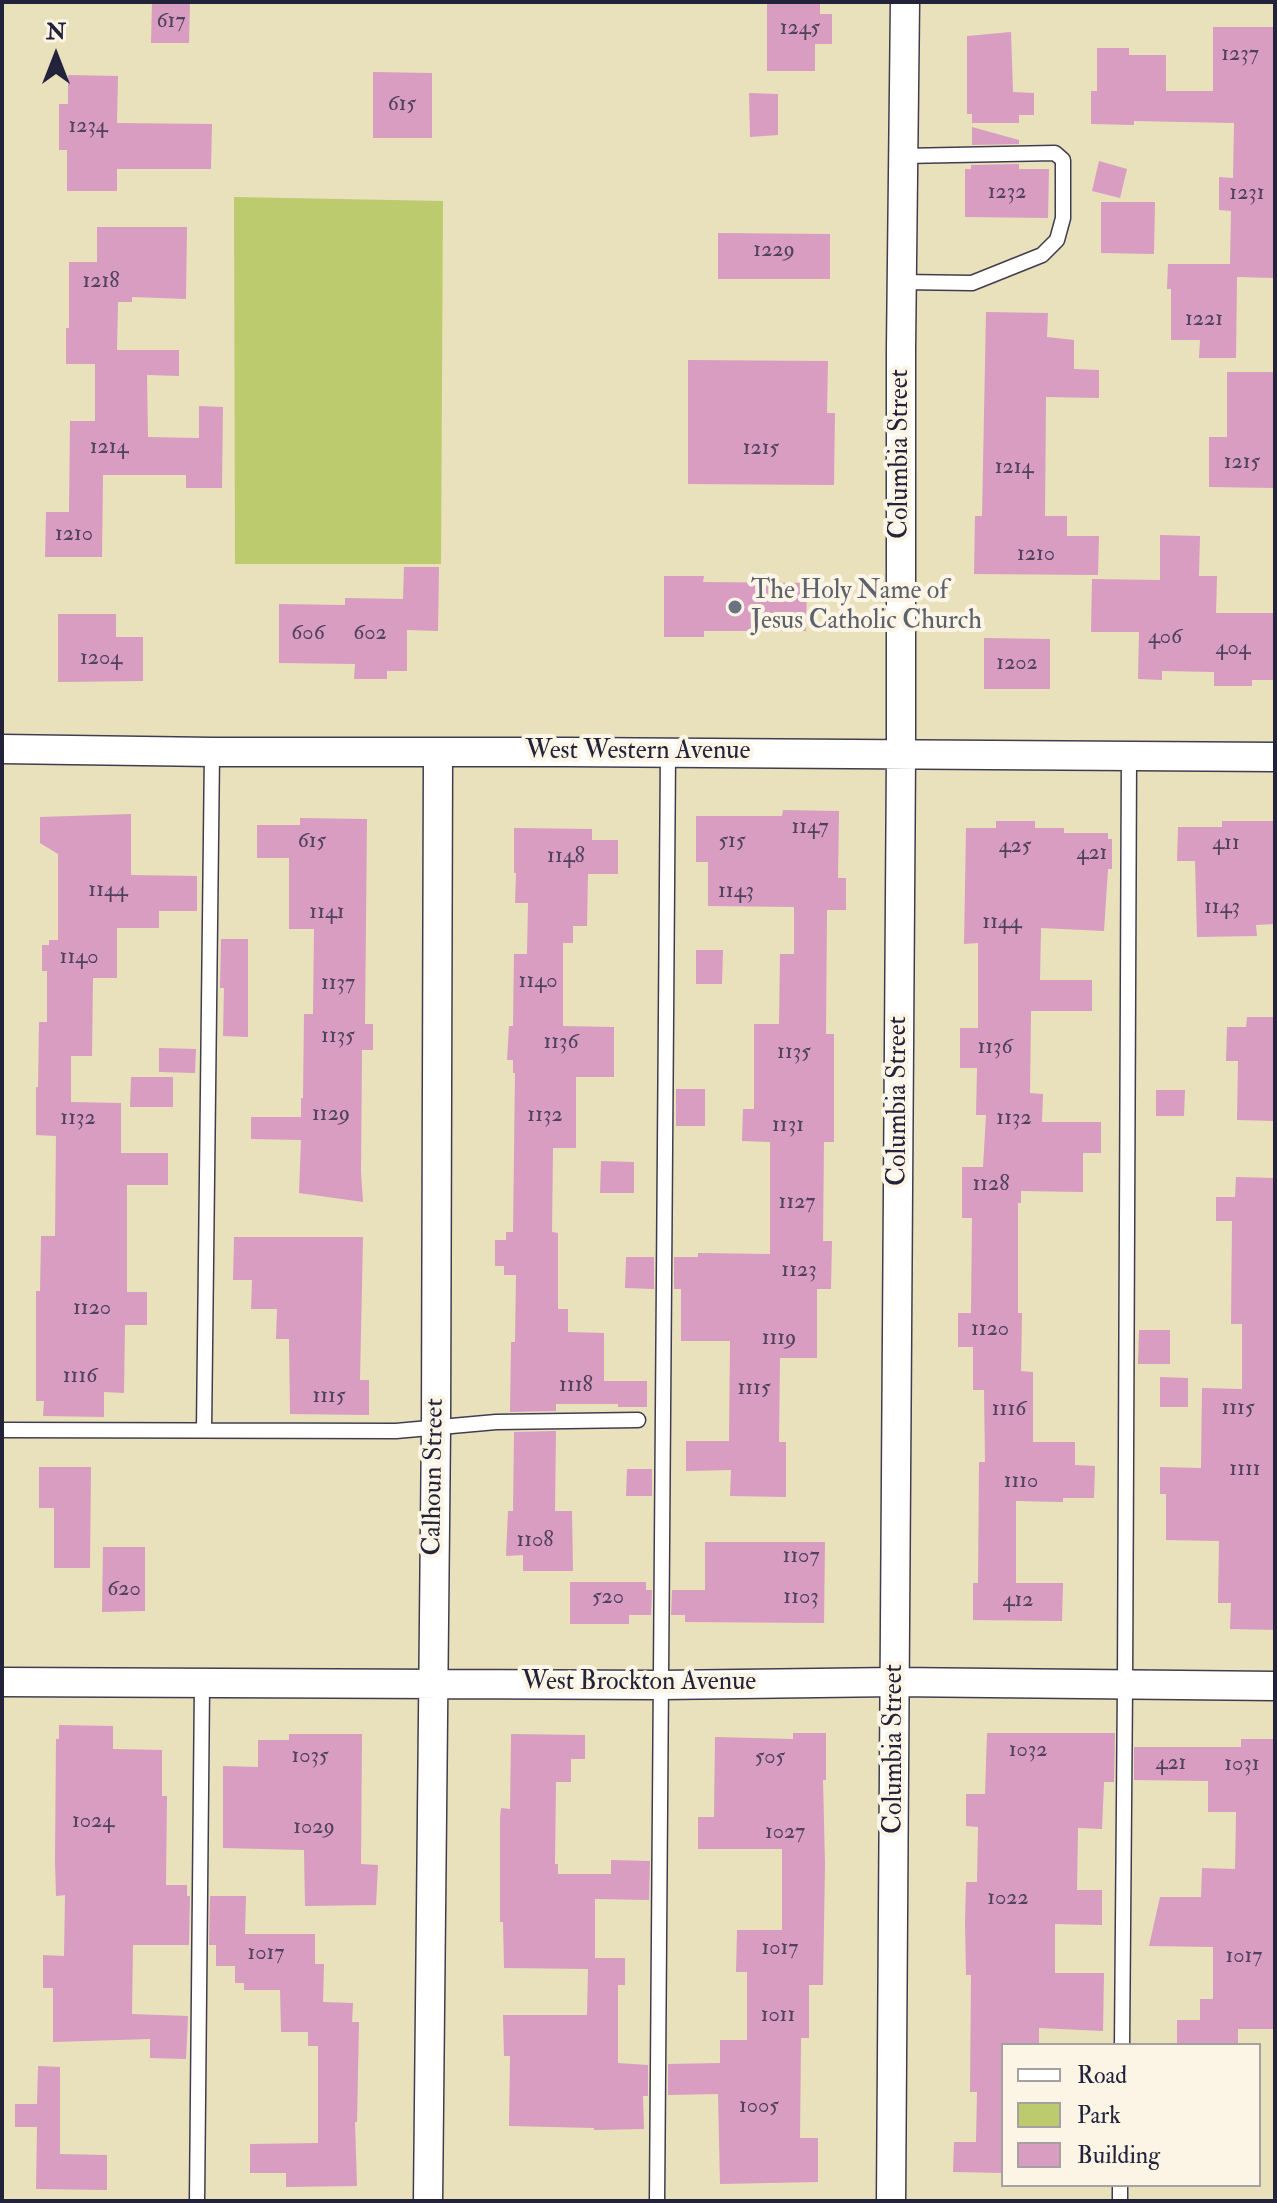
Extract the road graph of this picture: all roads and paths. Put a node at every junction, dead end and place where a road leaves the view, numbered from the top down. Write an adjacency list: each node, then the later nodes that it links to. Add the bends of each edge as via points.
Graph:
1 (905, 2): 2 (street, Columbia Street)
2 (903, 156): 3 (street, Columbia Street); 3 (lane, via 1055,153 1063,160 1063,218 1057,240 1028,261 972,283)
3 (902, 282): 8 (street, Columbia Street)
4 (2, 749): 5 (street, West Western Avenue)
5 (212, 752): 7 (street, West Western Avenue); 14 (lane)
6 (668, 752): 7 (street, West Western Avenue); 8 (street, West Western Avenue); 20 (lane)
7 (438, 753): 12 (street, Calhoun Street)
8 (901, 754): 9 (street, West Western Avenue); 16 (street, Columbia Street)
9 (1129, 756): 10 (street, West Western Avenue); 19 (lane)
10 (1275, 757)
11 (638, 1420): 12 (lane)
12 (436, 1427): 14 (lane); 17 (street, Calhoun Street)
13 (2, 1430): 14 (lane)
14 (204, 1430)
15 (2, 1682): 18 (street, West Brockton Avenue)
16 (895, 1682): 19 (street, West Brockton Avenue); 20 (street, West Brockton Avenue); 26 (street, Columbia Street)
17 (433, 1683): 18 (street, West Brockton Avenue); 20 (street, West Brockton Avenue); 24 (street, Calhoun Street)
18 (202, 1684): 23 (lane)
19 (1125, 1684): 21 (street, West Brockton Avenue); 22 (lane)
20 (662, 1685): 25 (lane)
21 (1275, 1686)
22 (1122, 2043)
23 (197, 2201)
24 (428, 2201)
25 (657, 2201)
26 (891, 2201)

